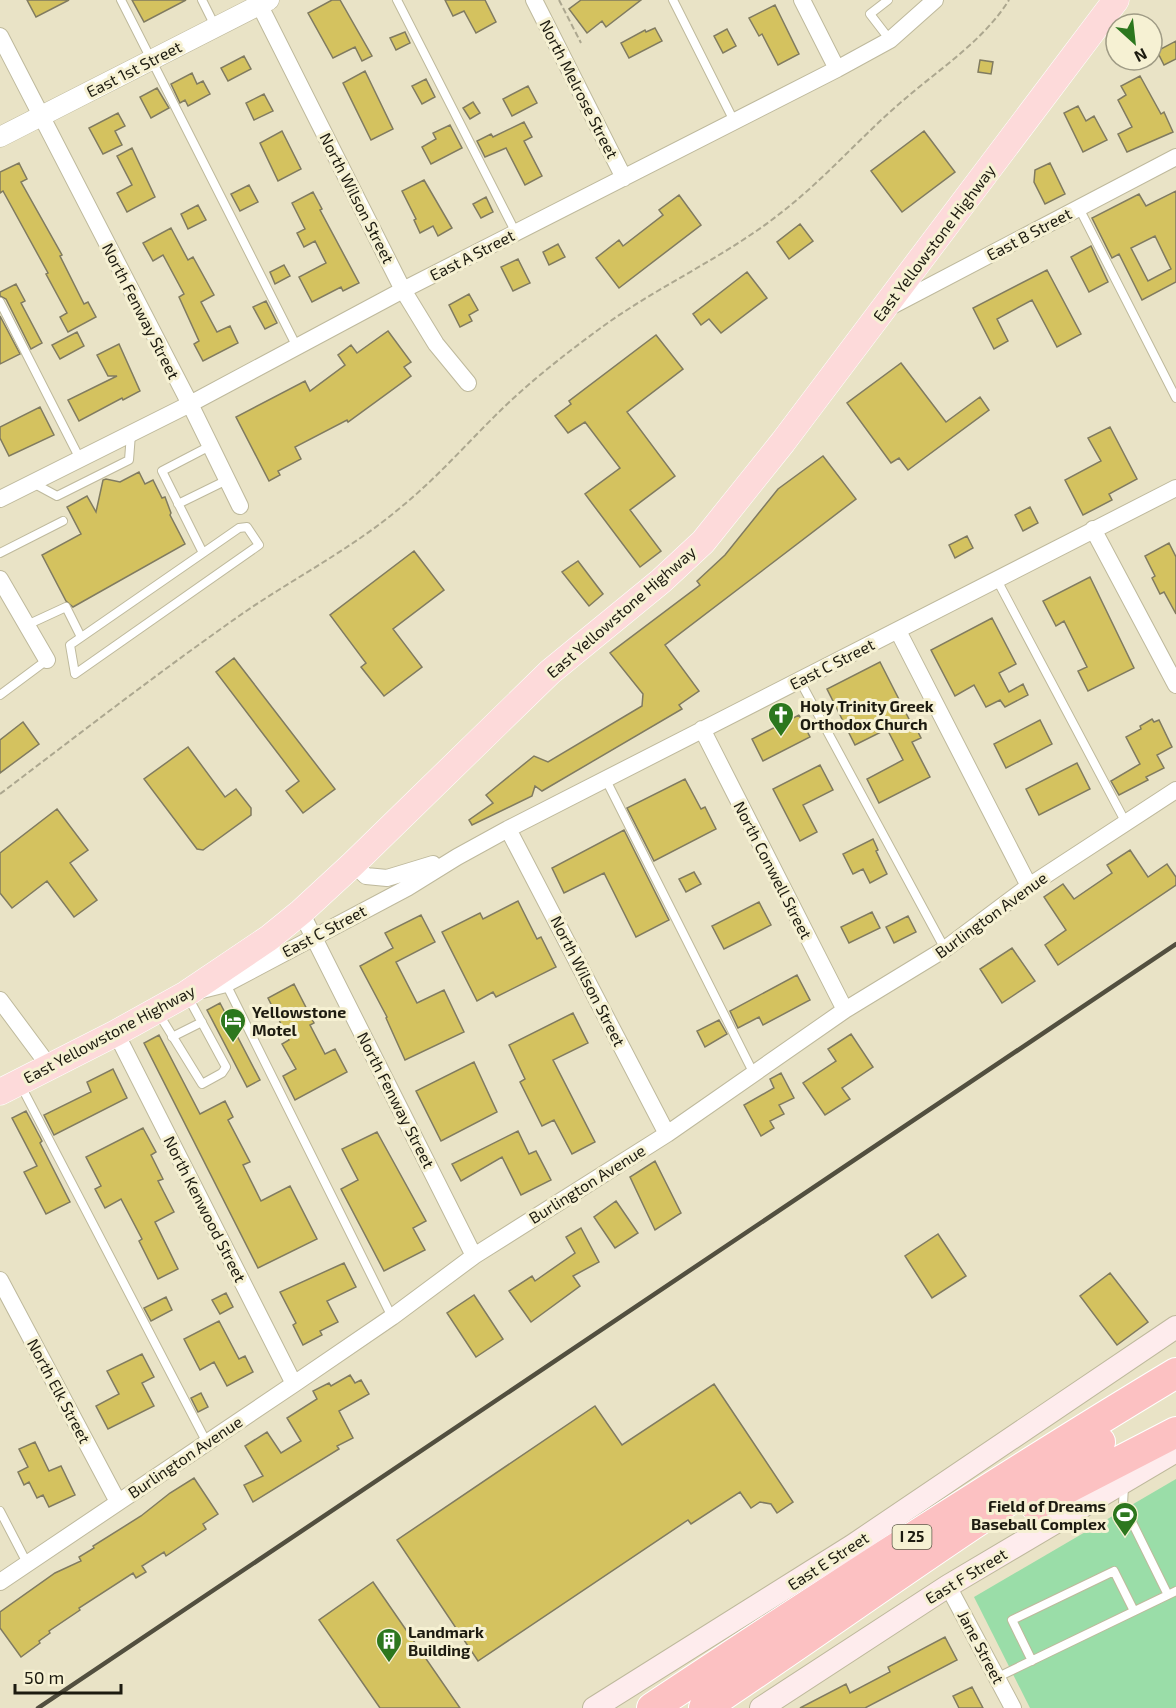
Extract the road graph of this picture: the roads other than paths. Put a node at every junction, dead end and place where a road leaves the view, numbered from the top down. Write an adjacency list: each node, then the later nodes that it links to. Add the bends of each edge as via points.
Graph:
1 (121, 0): 14 (lane)
2 (202, 0): 11 (lane)
3 (397, 0): 22 (lane)
4 (534, 0): 20 (street, North Melrose Street)
5 (673, 0): 17 (lane)
6 (802, 0): 15 (street)
7 (888, 0): 13 (lane, via 870,14)
8 (932, 1): 13 (street, East A Street)
9 (262, 2): 11 (street, East 1st Street); 23 (street, North Wilson Street)
10 (1106, 4): 25 (main road, East Yellowstone Highway)
11 (216, 27): 14 (street, East 1st Street)
12 (0, 36): 16 (street, North Fenway Street)
13 (890, 40): 15 (street, East A Street)
14 (152, 60): 16 (street, East 1st Street); 26 (lane)
15 (837, 69): 17 (street, East A Street)
16 (41, 117): 18 (street, East 1st Street); 29 (street, North Fenway Street)
17 (734, 121): 20 (street, East A Street)
18 (0, 137)
19 (1176, 157): 21 (street, East B Street)
20 (624, 178): 22 (street, East A Street)
21 (1079, 208): 25 (street, East B Street); 28 (lane)
22 (516, 233): 23 (street, East A Street)
23 (403, 290): 26 (street, East A Street); 27 (street, North Wilson Street, via 436,344)
24 (0, 302): 32 (lane)
25 (883, 310): 58 (main road, East Yellowstone Highway, via 703,542 550,672)
26 (297, 347): 29 (street, East A Street)
27 (468, 383)
28 (1176, 398)
29 (190, 404): 30 (street, East A Street); 31 (street, North Fenway Street)
30 (131, 434): 32 (street, East A Street); 34 (lane, via 129,460 57,496)
31 (210, 446): 33 (street, North Fenway Street); 37 (lane, via 162,471)
32 (80, 459): 34 (street, East A Street)
33 (227, 480): 37 (lane); 38 (street, North Fenway Street)
34 (33, 483): 36 (street, East A Street)
35 (1176, 488): 40 (street, East C Street)
36 (0, 499)
37 (178, 504): 42 (lane)
38 (240, 506)
39 (63, 521): 41 (lane)
40 (1093, 529): 44 (street, East C Street); 50 (street)
41 (0, 553)
42 (203, 553): 47 (lane); 47 (lane, via 239,528 247,527 259,545 75,674 70,645)
43 (0, 579): 45 (street)
44 (997, 580): 46 (street, East C Street); 55 (lane)
45 (25, 626): 47 (lane, via 66,607); 48 (street)
46 (898, 631): 49 (street, East C Street); 59 (street)
47 (81, 638)
48 (46, 660): 51 (lane)
49 (800, 681): 52 (street, East C Street); 62 (lane)
50 (1176, 685)
51 (0, 695)
52 (702, 729): 53 (street, East C Street); 66 (street, North Conwell Street)
53 (606, 780): 56 (street, East C Street); 72 (lane)
54 (1176, 790): 55 (street, Burlington Avenue)
55 (1126, 823): 59 (street, Burlington Avenue)
56 (508, 829): 57 (street, East C Street); 74 (street, North Wilson Street)
57 (457, 857): 58 (street, East C Street, via 387,878 366,876); 61 (street, East C Street)
58 (353, 864): 60 (main road, East Yellowstone Highway)
59 (1029, 886): 62 (street, Burlington Avenue)
60 (301, 912): 61 (street, North Fenway Street); 64 (main road, East Yellowstone Highway)
61 (314, 936): 63 (street, East C Street); 75 (street, North Fenway Street)
62 (945, 949): 66 (street, Burlington Avenue)
63 (226, 984): 64 (street, East C Street); 77 (lane)
64 (186, 994): 67 (main road, East Yellowstone Highway); 68 (lane)
65 (0, 1000): 71 (street)
66 (845, 1010): 72 (street, Burlington Avenue)
67 (157, 1011): 69 (main road, East Yellowstone Highway); 70 (lane)
68 (202, 1022): 70 (lane); 70 (lane, via 225,1066 222,1073 201,1084)
69 (116, 1034): 71 (main road, East Yellowstone Highway); 81 (street, North Kenwood Street)
70 (172, 1037)
71 (49, 1066): 73 (main road, East Yellowstone Highway)
72 (754, 1074): 74 (street, Burlington Avenue)
73 (9, 1087): 85 (lane)
74 (667, 1134): 75 (street, Burlington Avenue)
75 (474, 1256): 77 (street, Burlington Avenue)
76 (0, 1280): 88 (street, North Elk Street)
77 (392, 1317): 81 (street, Burlington Avenue)
78 (1176, 1326): 99 (main road, East E Street, via 852,1546)
79 (1176, 1356): 83 (highway)
80 (1176, 1373): 83 (highway, I 25)
81 (294, 1384): 85 (street, Burlington Avenue)
82 (1176, 1395): 93 (highway, I 25)
83 (1077, 1432): 100 (highway, I 25)
84 (1176, 1432): 93 (highway)
85 (207, 1443): 88 (street, Burlington Avenue)
86 (1176, 1451): 87 (main road, East F Street)
87 (1126, 1480): 92 (main road, East F Street); 94 (lane, via 1123,1504)
88 (118, 1502): 90 (street, Burlington Avenue)
89 (0, 1511): 90 (lane)
90 (27, 1563): 91 (street, Burlington Avenue)
91 (0, 1582)
92 (948, 1586): 97 (street, Jane Street); 98 (main road, East F Street)
93 (879, 1588): 101 (highway, I 25)
94 (1172, 1593): 95 (lane)
95 (1134, 1611): 96 (lane); 96 (lane, via 1114,1570 1012,1620)
96 (1032, 1661): 97 (lane)
97 (998, 1677): 102 (street, Jane Street)
98 (775, 1704)
99 (594, 1708)
100 (652, 1708)
101 (704, 1708)
102 (1013, 1708)

